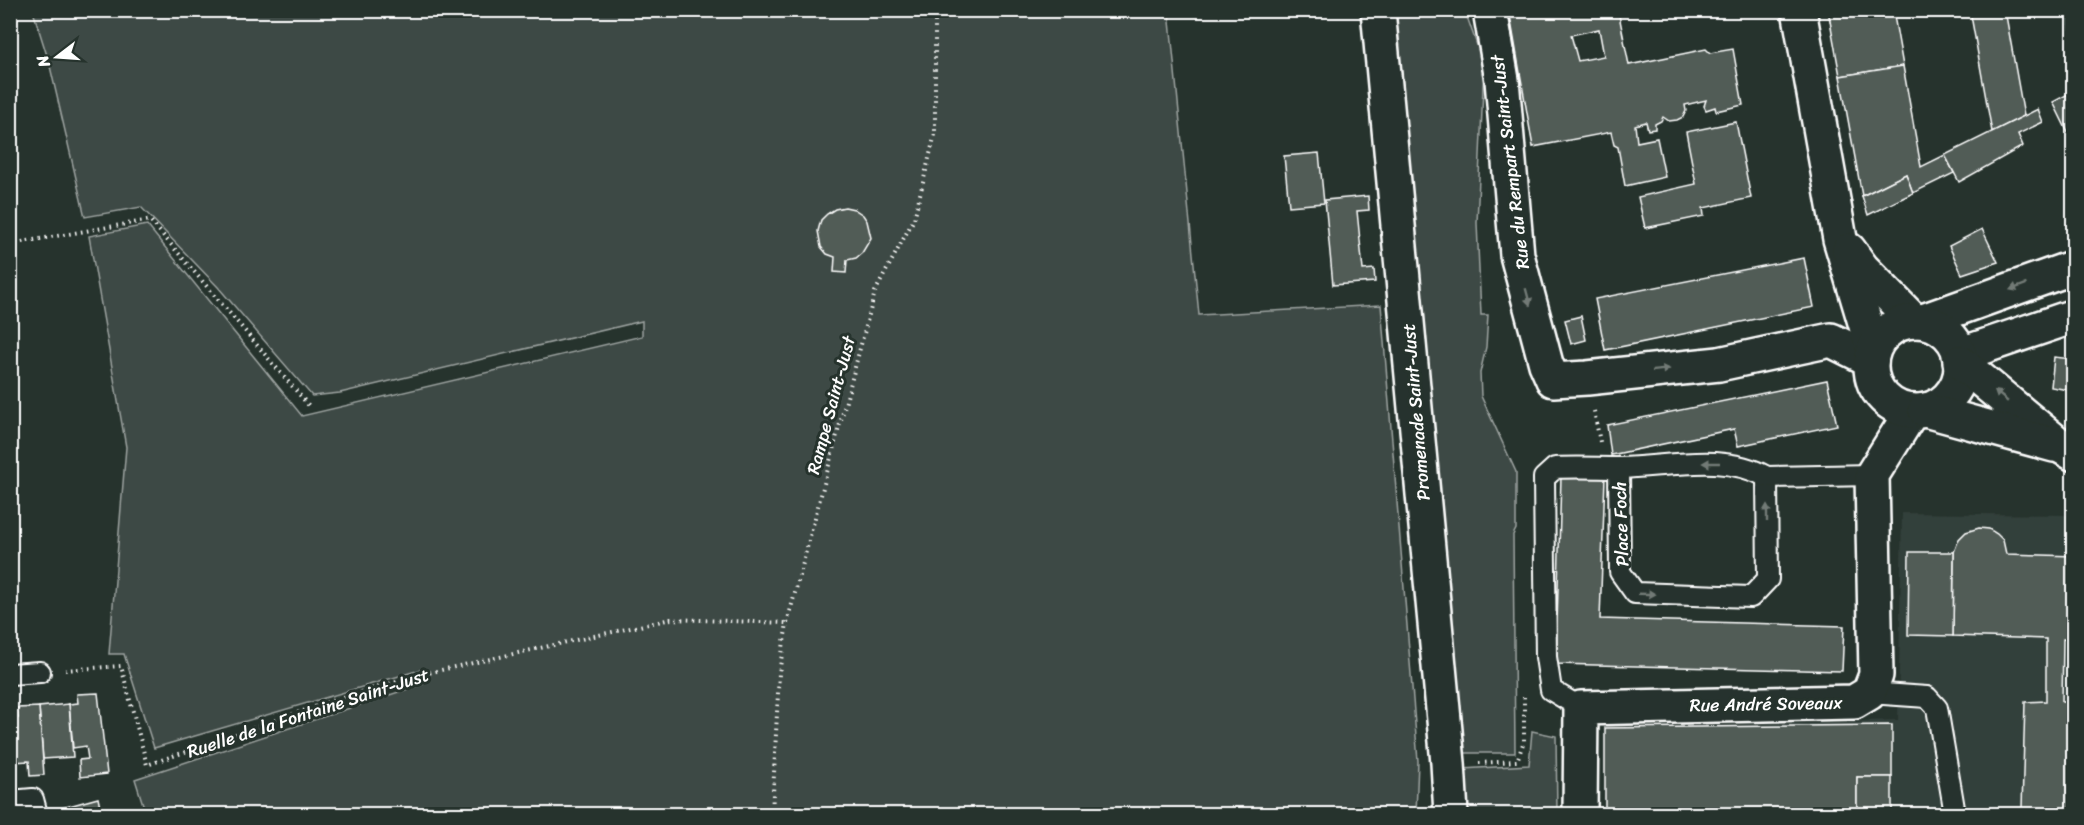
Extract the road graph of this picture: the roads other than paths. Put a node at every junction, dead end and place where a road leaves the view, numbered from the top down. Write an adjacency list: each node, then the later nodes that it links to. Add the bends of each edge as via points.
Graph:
1 (1378, 10): 21 (street, Promenade Saint-Just)
2 (1490, 10): 8 (street, Rue du Rempart Saint-Just, one-way to 8, via 1502,80 1517,255 1553,380 1719,364 1831,340)
3 (1799, 10): 4 (street)
4 (1840, 239): 7 (street, via 1862,268); 8 (street)
5 (2073, 267): 7 (street, one-way to 7)
6 (2073, 316): 9 (street)
7 (1918, 321): 8 (street, via 1889,330); 9 (street, via 1935,325 1946,333)
8 (1872, 355): 10 (street, via 1871,375 1885,400 1898,408)
9 (1960, 359): 10 (street, via 1960,375 1947,398 1937,406); 11 (street, one-way to 9)
10 (1918, 411): 11 (street); 13 (street)
11 (2068, 451)
12 (1612, 467): 14 (lane, Place Foch, one-way to 12, via 1755,470 1718,463); 14 (lane, Place Foch, one-way to 14, via 1620,572 1635,593 1751,597 1768,579); 18 (lane, via 1555,468 1544,478 1546,657 1551,690)
13 (1872, 475): 14 (lane, Place Foch); 17 (street, Rue André Soveaux, via 1876,675)
14 (1767, 477)
15 (40, 672): 16 (lane)
16 (10, 674)
17 (1869, 693): 18 (street, Rue André Soveaux, via 1854,702); 23 (lane, via 1927,697 1937,708)
18 (1581, 708): 22 (street)
19 (10, 801): 20 (lane, via 33,799)
20 (37, 814)
21 (1451, 814)
22 (1580, 814)
23 (1955, 814)

